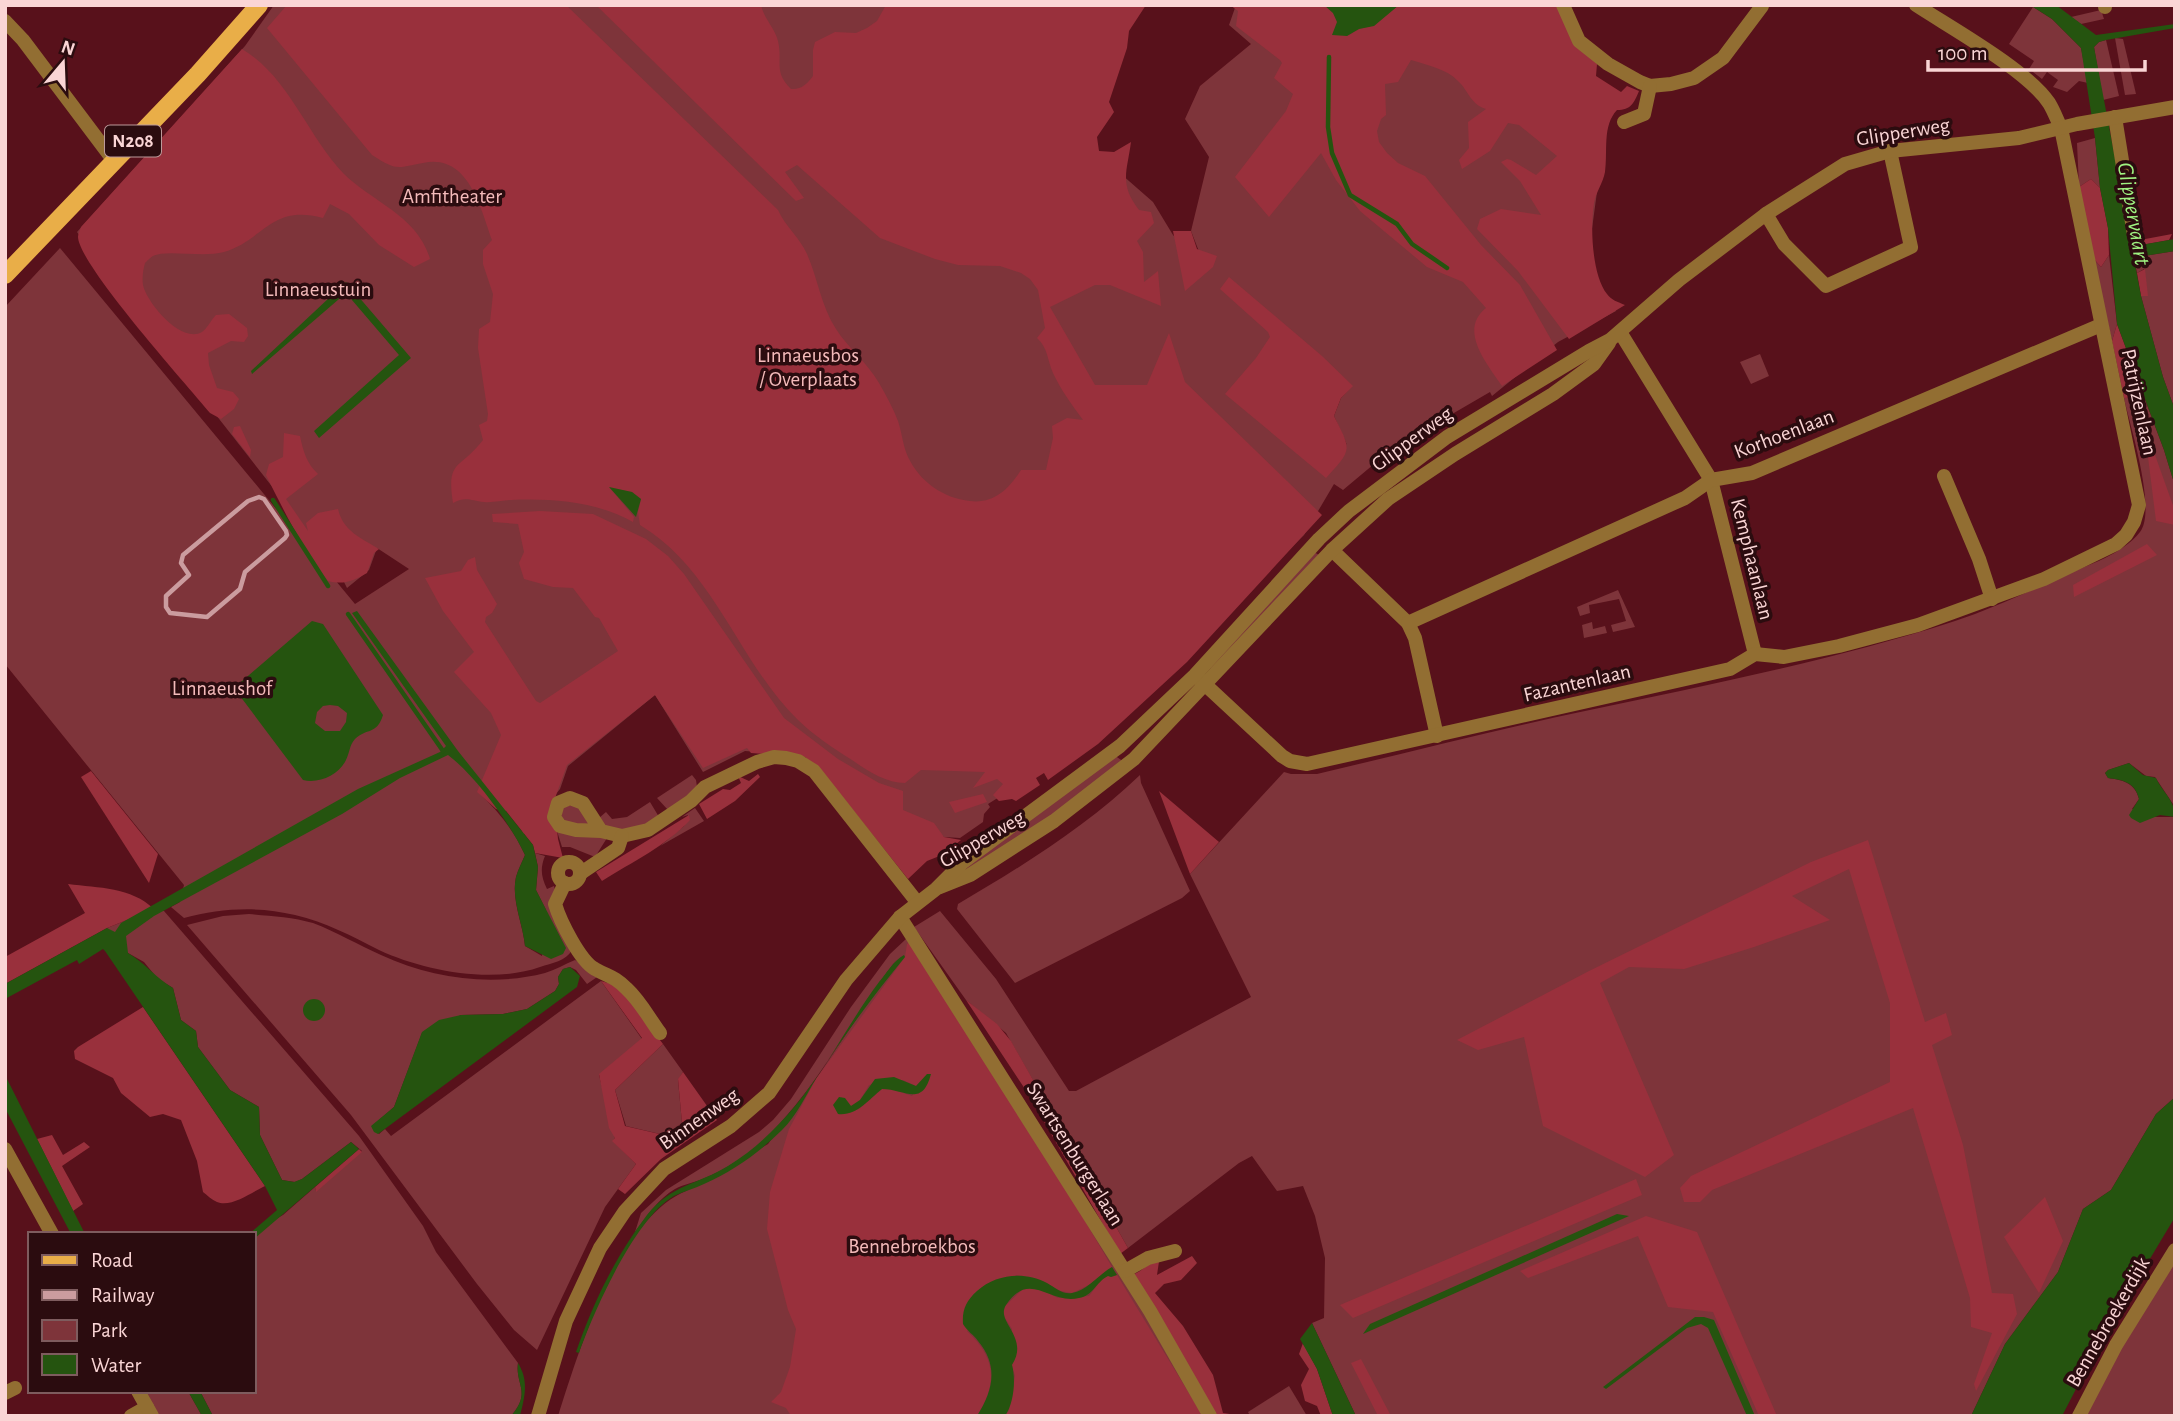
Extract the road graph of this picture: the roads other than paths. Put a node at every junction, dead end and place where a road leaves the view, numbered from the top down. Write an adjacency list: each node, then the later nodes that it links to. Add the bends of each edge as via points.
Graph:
1 (259, 5): 12 (main road, N208)
2 (1563, 5): 6 (street, via 1579,41 1608,64)
3 (1916, 5): 10 (street, Patrijzenlaan, via 2032,85 2049,103)
4 (1762, 6): 6 (street, via 1723,58 1693,78)
5 (5, 22): 12 (street)
6 (1650, 86): 9 (street, via 1644,114)
7 (2175, 107): 8 (street, Glipperweg)
8 (2115, 117): 10 (street, Glipperweg); 14 (street)
9 (1624, 122)
10 (2061, 128): 11 (street, Glipperweg, via 2019,138); 16 (street, Patrijzenlaan)
11 (1890, 151): 13 (street, Glipperweg, via 1845,164); 13 (street, via 1911,247 1826,286 1784,244)
12 (114, 161): 15 (main road, N208)
13 (1766, 214): 17 (street, Glipperweg)
14 (2134, 235)
15 (5, 275)
16 (2101, 325): 19 (street, Korhoenlaan, via 1752,472); 24 (street, Patrijzenlaan, via 2138,514 2116,544)
17 (1615, 336): 19 (street, Kemphaanlaan); 20 (street, Glipperweg, via 1447,437); 21 (street, Glipperweg, via 1594,364 1388,499)
18 (1944, 476): 24 (street)
19 (1711, 480): 25 (street, Korhoenlaan, via 1685,498); 26 (street, Kemphaanlaan)
20 (1349, 511): 21 (street); 22 (street, Glipperweg)
21 (1361, 523): 23 (street, Glipperweg)
22 (1319, 539): 23 (street); 27 (street, Glipperweg)
23 (1332, 550): 25 (street); 27 (street, Glipperweg)
24 (1992, 599): 26 (street, via 1839,646 1784,657)
25 (1408, 623): 28 (street)
26 (1755, 654): 28 (street, Fazantenlaan, via 1730,669)
27 (1200, 680): 28 (street, Fazantenlaan, via 1282,756 1298,763 1317,763); 31 (street, Glipperweg, via 1120,747 963,862); 31 (street, Glipperweg, via 1134,758 1054,821 970,875)
28 (1437, 736)
29 (601, 831): 30 (street)
30 (622, 836): 32 (street, via 648,830 705,787 748,765 786,758 814,771); 34 (street, via 618,848 581,873 574,863 561,867 559,876 565,883 555,904 563,925 593,969 612,976 629,991)
31 (936, 889): 32 (street, Binnenweg)
32 (917, 902): 33 (street, Binnenweg)
33 (900, 917): 39 (street, Swartsenburgerlaan); 43 (street, Binnenweg, via 846,980 769,1093 730,1126 664,1169 625,1211 600,1248 565,1321)
34 (660, 1032)
35 (5, 1149): 36 (street)
36 (51, 1232)
37 (2175, 1250): 45 (street, Bennebroekerdijk, via 2116,1345)
38 (1175, 1251): 39 (street, via 1148,1258)
39 (1125, 1271): 44 (street, Swartsenburgerlaan)
40 (139, 1393): 41 (street)
41 (149, 1412): 42 (street)
42 (131, 1416)
43 (538, 1416)
44 (1210, 1416)
45 (2079, 1416)

